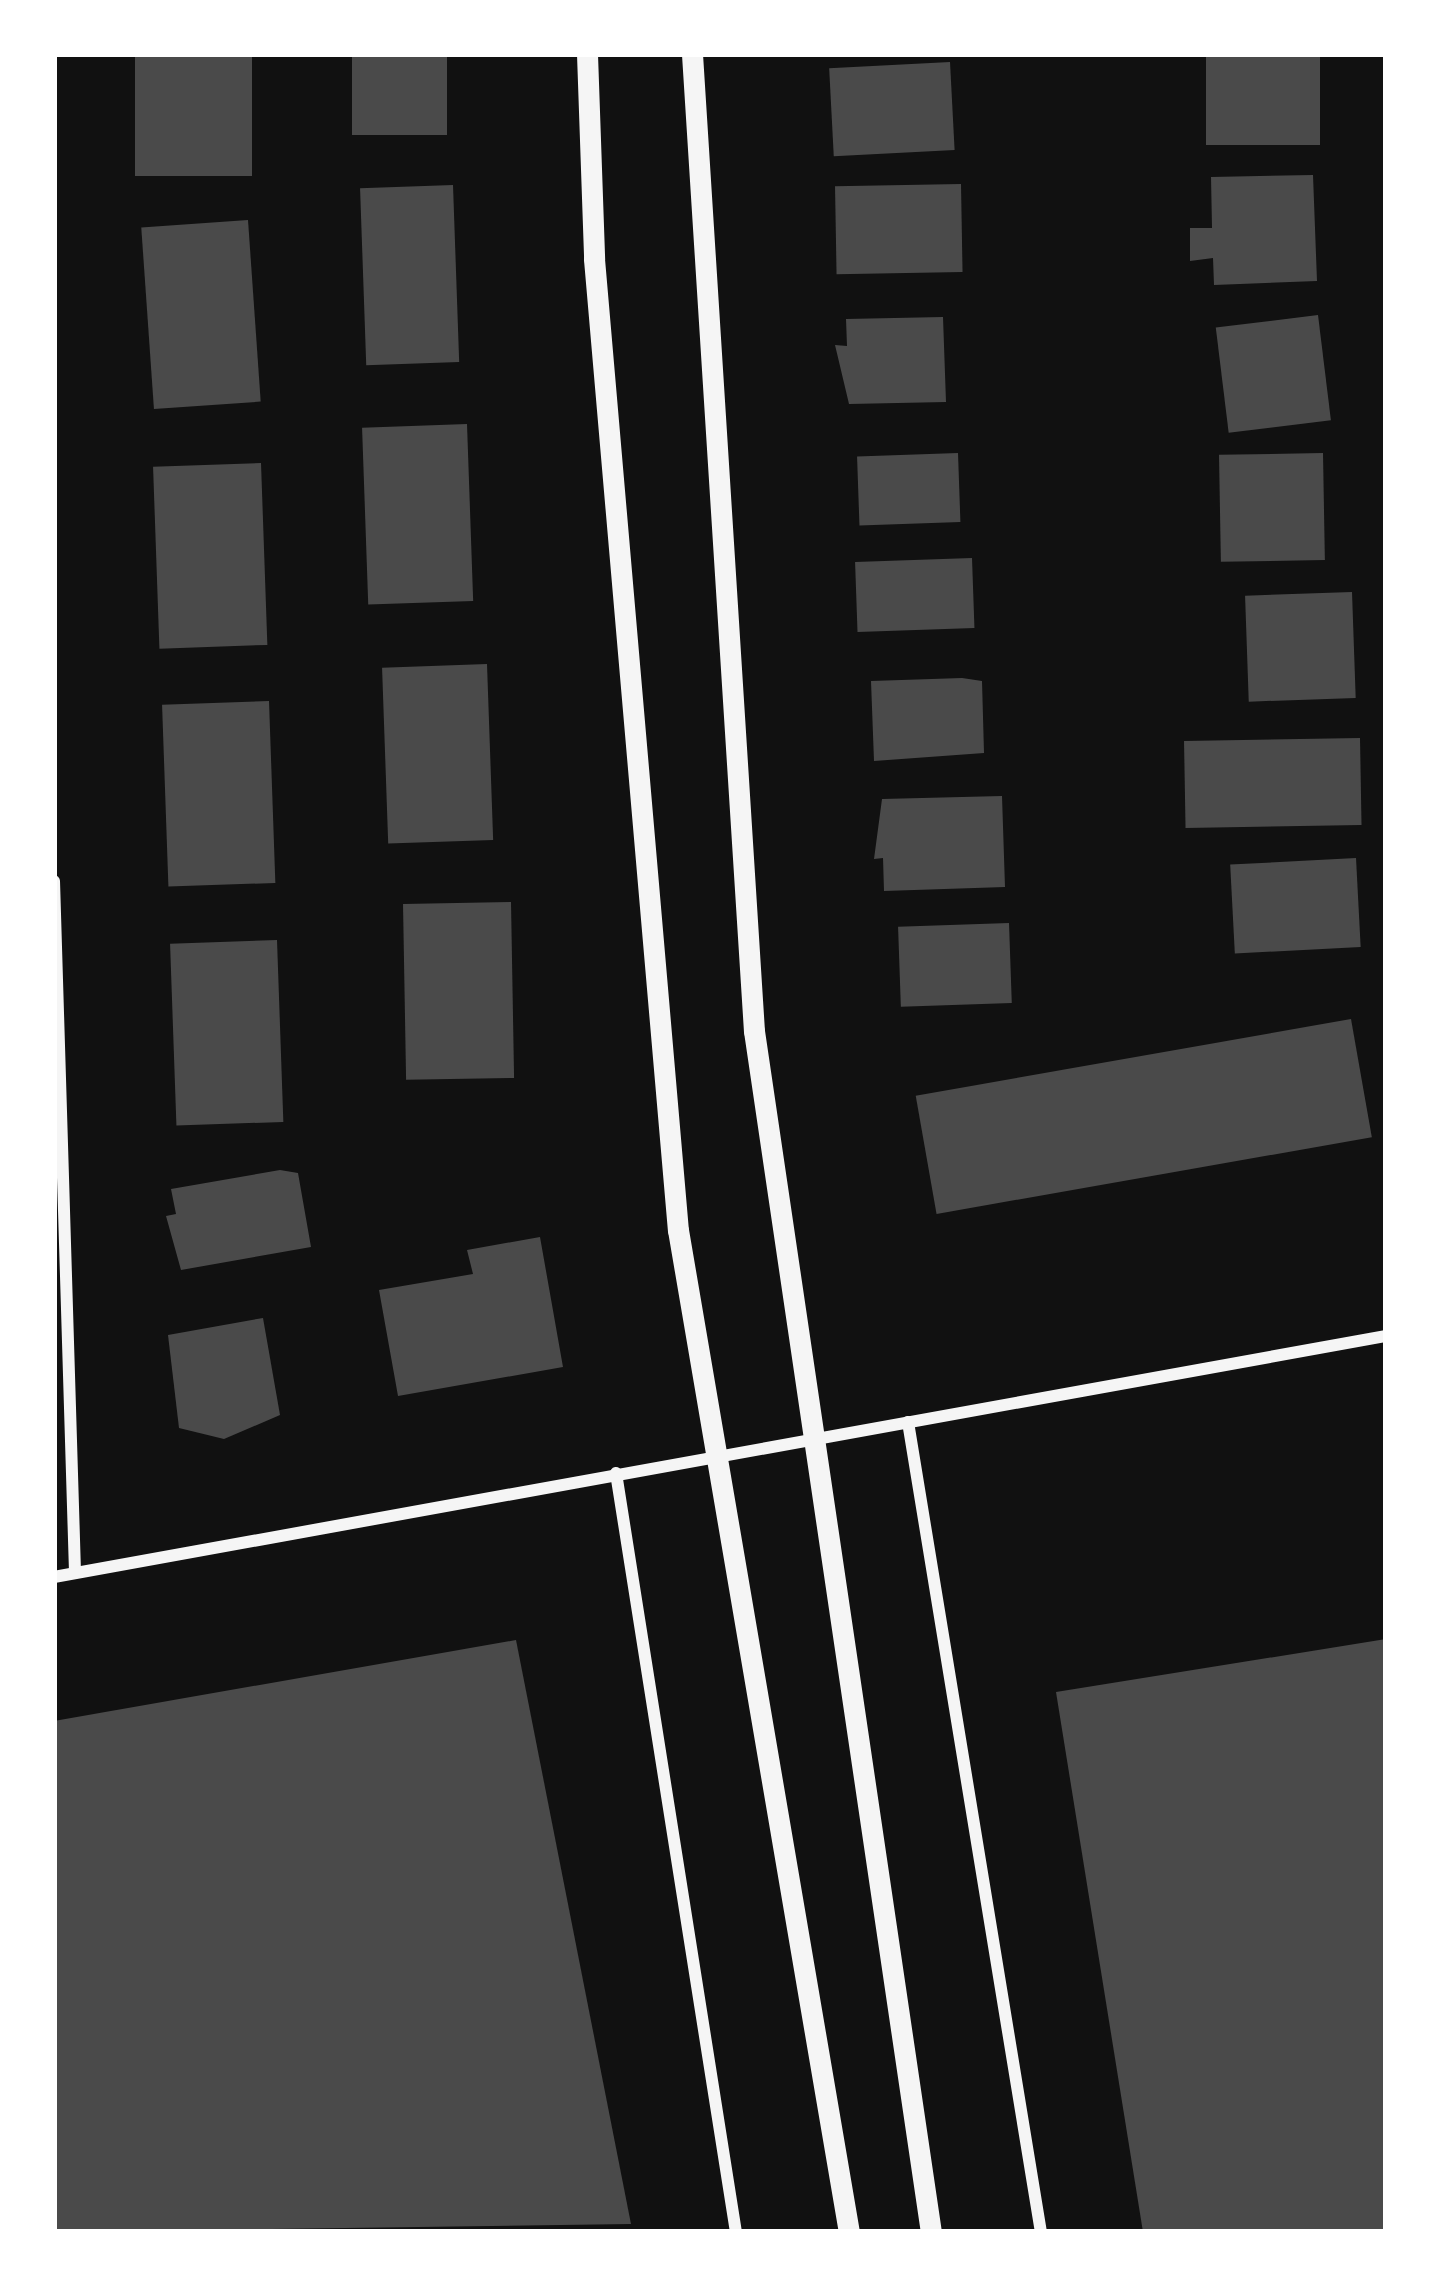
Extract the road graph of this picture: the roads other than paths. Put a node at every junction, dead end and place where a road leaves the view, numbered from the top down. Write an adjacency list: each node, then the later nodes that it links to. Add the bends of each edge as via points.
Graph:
1 (587, 54): 7 (street, via 656,1004)
2 (692, 54): 6 (street, via 754,1030)
3 (54, 881): 9 (street)
4 (1386, 1336): 5 (street)
5 (908, 1422): 6 (street); 14 (street)
6 (818, 1438): 7 (street); 13 (street)
7 (716, 1457): 8 (street); 12 (street)
8 (616, 1473): 9 (street); 11 (street)
9 (75, 1573): 10 (street)
10 (54, 1576)
11 (736, 2232)
12 (849, 2232)
13 (931, 2232)
14 (1041, 2232)

